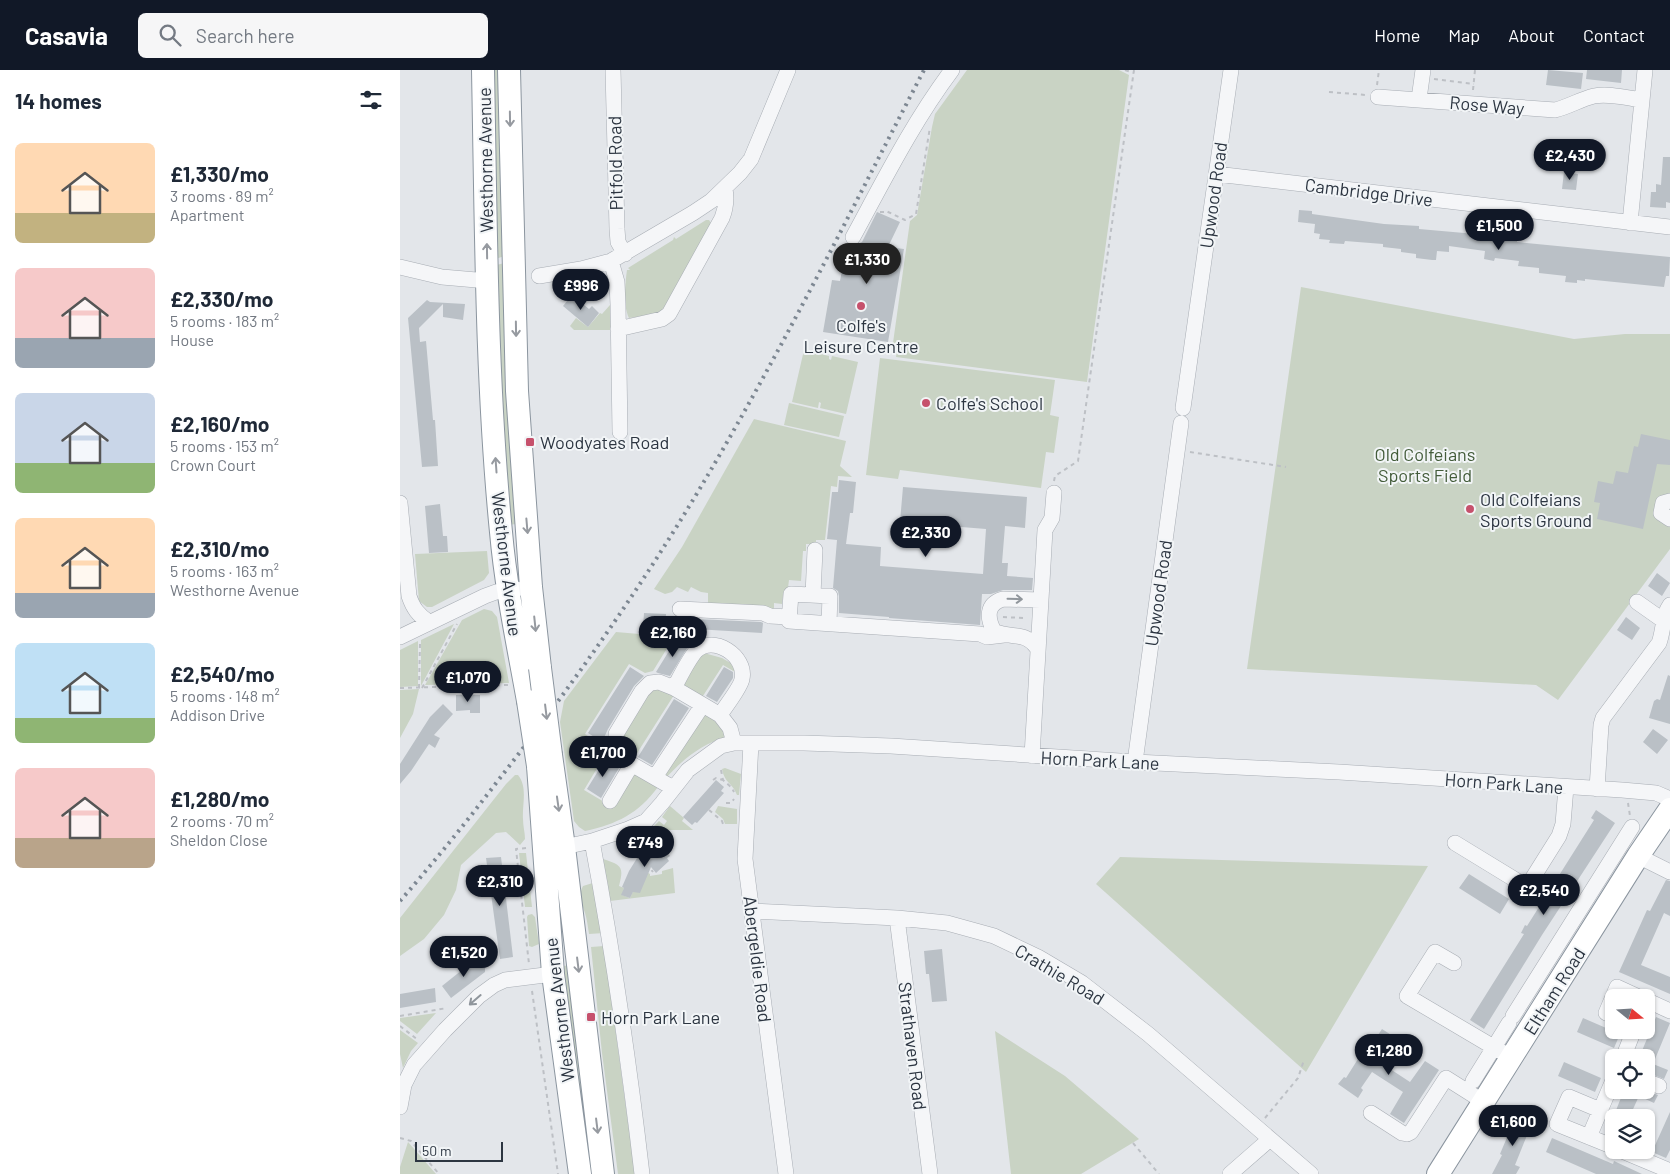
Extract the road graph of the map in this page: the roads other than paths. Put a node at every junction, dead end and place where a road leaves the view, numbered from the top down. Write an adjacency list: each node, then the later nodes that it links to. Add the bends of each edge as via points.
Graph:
1 (483, 70): 21 (highway, Westhorne Avenue, one-way to 1)
2 (509, 70): 29 (highway, Westhorne Avenue, one-way to 29, via 517,391)
3 (613, 70): 17 (street, Pitfold Road, via 616,229 618,242)
4 (788, 70): 13 (street, via 751,159)
5 (952, 70): 16 (street, via 906,139)
6 (1231, 70): 12 (street, Upwood Road)
7 (1646, 70): 11 (street)
8 (1422, 74): 10 (street)
9 (1378, 97): 10 (street, Rose Way)
10 (1419, 99): 11 (street, Rose Way, via 1555,110 1593,96)
11 (1642, 100): 14 (street)
12 (1216, 174): 14 (street, Cambridge Drive); 50 (street, Upwood Road)
13 (725, 189): 17 (street, via 693,213); 22 (street, via 726,208 722,218 669,314 662,319)
14 (1630, 223): 15 (street, Cambridge Drive)
15 (1670, 227)
16 (853, 237)
17 (625, 254): 18 (street)
18 (611, 261): 20 (street); 22 (street, via 616,282)
19 (400, 267): 21 (street, via 442,277)
20 (539, 276)
21 (488, 281): 30 (highway, Westhorne Avenue, one-way to 21, via 495,454)
22 (618, 329): 23 (street)
23 (620, 432)
24 (1054, 493): 32 (street, via 1052,518 1045,530)
25 (1670, 501): 27 (street, via 1663,503 1661,513)
26 (400, 503): 38 (street, via 409,596 420,617)
27 (1670, 519)
28 (815, 550): 31 (street)
29 (531, 588): 30 (street); 49 (highway, Westhorne Avenue, one-way to 49, bridge, via 540,668)
30 (508, 590): 38 (street, via 485,596); 49 (highway, Westhorne Avenue, bridge, via 528,701)
31 (813, 595): 36 (street, via 791,594); 39 (street, via 830,596)
32 (1040, 600): 40 (street, one-way to 32, via 989,616 994,603 1003,599); 42 (street)
33 (1637, 602): 37 (street)
34 (1670, 605): 37 (street)
35 (680, 609): 36 (street)
36 (789, 617): 39 (street, via 789,621)
37 (1664, 621): 55 (street, via 1659,643 1603,718)
38 (429, 622): 41 (street)
39 (828, 623): 40 (street)
40 (992, 632): 42 (street, via 1023,636)
41 (400, 637)
42 (1038, 642): 48 (street)
43 (674, 688): 44 (street); 45 (street, via 696,651 706,645 734,654 742,666 742,680); 51 (street, via 659,682 650,683 616,734 620,758)
44 (702, 706): 45 (street); 52 (street)
45 (720, 715): 46 (street, via 730,728)
46 (734, 743): 47 (street, Horn Park Lane); 54 (street, Horn Park Lane, via 721,746 701,759)
47 (751, 743): 48 (street, Horn Park Lane, via 891,746); 65 (street, Abergeldie Road, via 746,859)
48 (1032, 756): 50 (street, Horn Park Lane)
49 (544, 761): 62 (highway, Westhorne Avenue, one-way to 62); 68 (highway, Westhorne Avenue)
50 (1135, 762): 53 (street, Horn Park Lane)
51 (632, 764): 52 (street); 57 (street)
52 (655, 777): 54 (street)
53 (1566, 787): 55 (street, Horn Park Lane); 61 (street, via 1560,836 1527,886)
54 (673, 788): 60 (street, Horn Park Lane, via 646,821)
55 (1597, 789): 56 (street, Horn Park Lane, via 1656,793)
56 (1670, 799)
57 (610, 800)
58 (1670, 809): 63 (highway, Eltham Road)
59 (1631, 821): 63 (street)
60 (592, 841): 62 (street, Horn Park Lane); 86 (street, via 630,1072)
61 (1455, 843)
62 (564, 847): 85 (highway, Westhorne Avenue, one-way to 85)
63 (1629, 857): 64 (street); 69 (highway, Eltham Road)
64 (1670, 872)
65 (751, 911): 66 (street, Crathie Road); 87 (street, Abergeldie Road)
66 (896, 918): 80 (street, Crathie Road, via 947,923 994,936 1074,978 1148,1034); 88 (street, Strathaven Road)
67 (1454, 964): 72 (street, via 1428,949 1407,996)
68 (552, 974): 76 (street, one-way to 76, via 505,980 469,1005 414,1065 404,1085); 84 (highway, Westhorne Avenue)
69 (1545, 985): 72 (highway, Eltham Road); 72 (street, via 1511,1019)
70 (1655, 1004): 71 (street)
71 (1670, 1011)
72 (1503, 1052): 73 (street); 75 (highway, Eltham Road)
73 (1473, 1080)
74 (1605, 1099): 77 (street)
75 (1484, 1102): 78 (street, via 1446,1078 1411,1132 1402,1133); 91 (highway, Eltham Road)
76 (400, 1107)
77 (1600, 1110): 79 (street); 79 (street, via 1569,1097 1558,1124)
78 (1371, 1113)
79 (1589, 1137): 81 (street)
80 (1270, 1139): 89 (street); 90 (street, Crathie Road)
81 (1605, 1144)
82 (1641, 1159): 83 (street)
83 (1670, 1171)
84 (580, 1174)
85 (603, 1174)
86 (642, 1174)
87 (786, 1174)
88 (930, 1174)
89 (1230, 1174)
90 (1311, 1174)
91 (1438, 1174)

